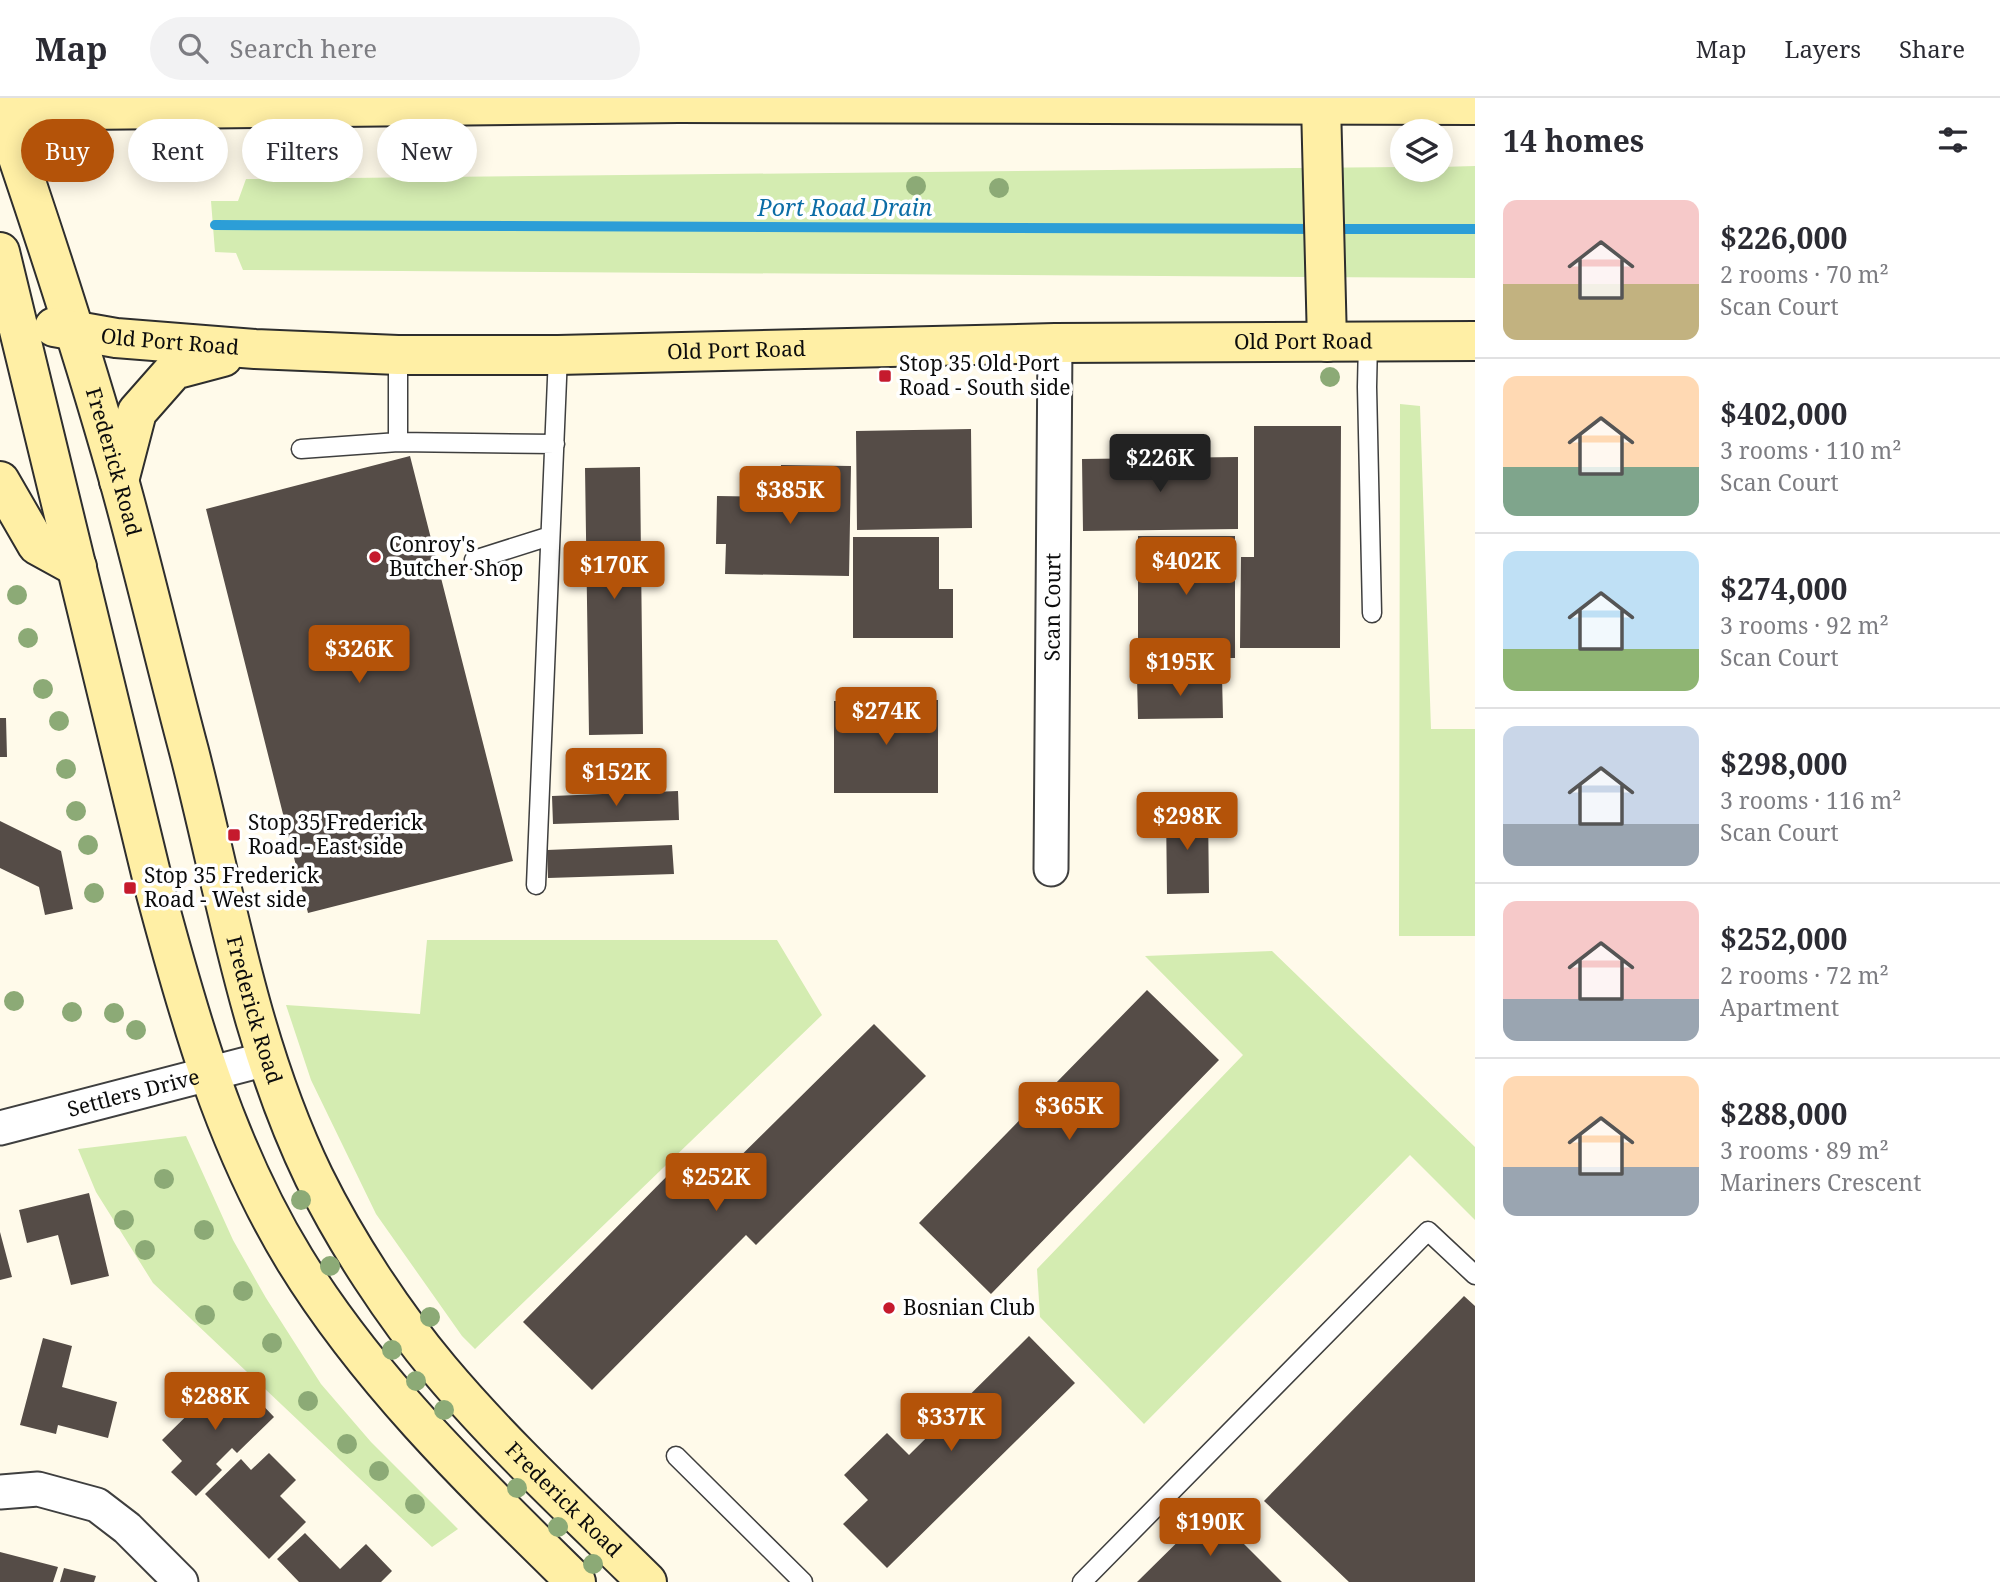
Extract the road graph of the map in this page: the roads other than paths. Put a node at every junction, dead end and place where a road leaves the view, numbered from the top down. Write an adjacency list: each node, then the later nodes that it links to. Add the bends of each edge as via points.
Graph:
1 (678, 101): 2 (main road); 4 (main road)
2 (1321, 104): 3 (main road); 10 (main road)
3 (1475, 105)
4 (4, 128): 7 (main road, Frederick Road)
5 (0, 252): 6 (main road)
6 (10, 321): 7 (main road, Old Port Road); 22 (main road)
7 (75, 330): 12 (main road, Old Port Road, via 116,338); 19 (main road, Frederick Road)
8 (1368, 340): 9 (main road, Old Port Road); 10 (main road, Old Port Road); 23 (lane)
9 (1475, 341)
10 (1327, 342): 11 (main road, Old Port Road)
11 (1055, 343): 14 (main road, Old Port Road); 24 (street, Scan Court)
12 (255, 349): 13 (main road, Old Port Road); 19 (main road, via 174,370 137,412)
13 (398, 355): 14 (main road, Old Port Road); 15 (lane)
14 (558, 355): 16 (lane)
15 (398, 442): 16 (lane); 17 (lane)
16 (555, 444): 20 (lane)
17 (301, 450)
18 (0, 481): 22 (main road, via 37,545)
19 (119, 481): 26 (main road, Frederick Road)
20 (551, 536): 21 (lane); 25 (lane)
21 (474, 560)
22 (77, 567): 27 (main road, via 180,984)
23 (1372, 613)
24 (1051, 869)
25 (536, 886)
26 (266, 1059): 27 (street, Settlers Drive); 34 (main road, Frederick Road, via 316,1180 380,1288 439,1369)
27 (209, 1075): 28 (street, Settlers Drive); 33 (main road, via 267,1210 326,1306 432,1437)
28 (0, 1128)
29 (1475, 1275): 36 (lane, via 1428,1231)
30 (676, 1456): 35 (lane)
31 (0, 1492): 32 (street, via 38,1489 97,1505)
32 (181, 1582)
33 (576, 1582)
34 (647, 1582)
35 (803, 1582)
36 (1082, 1582)

